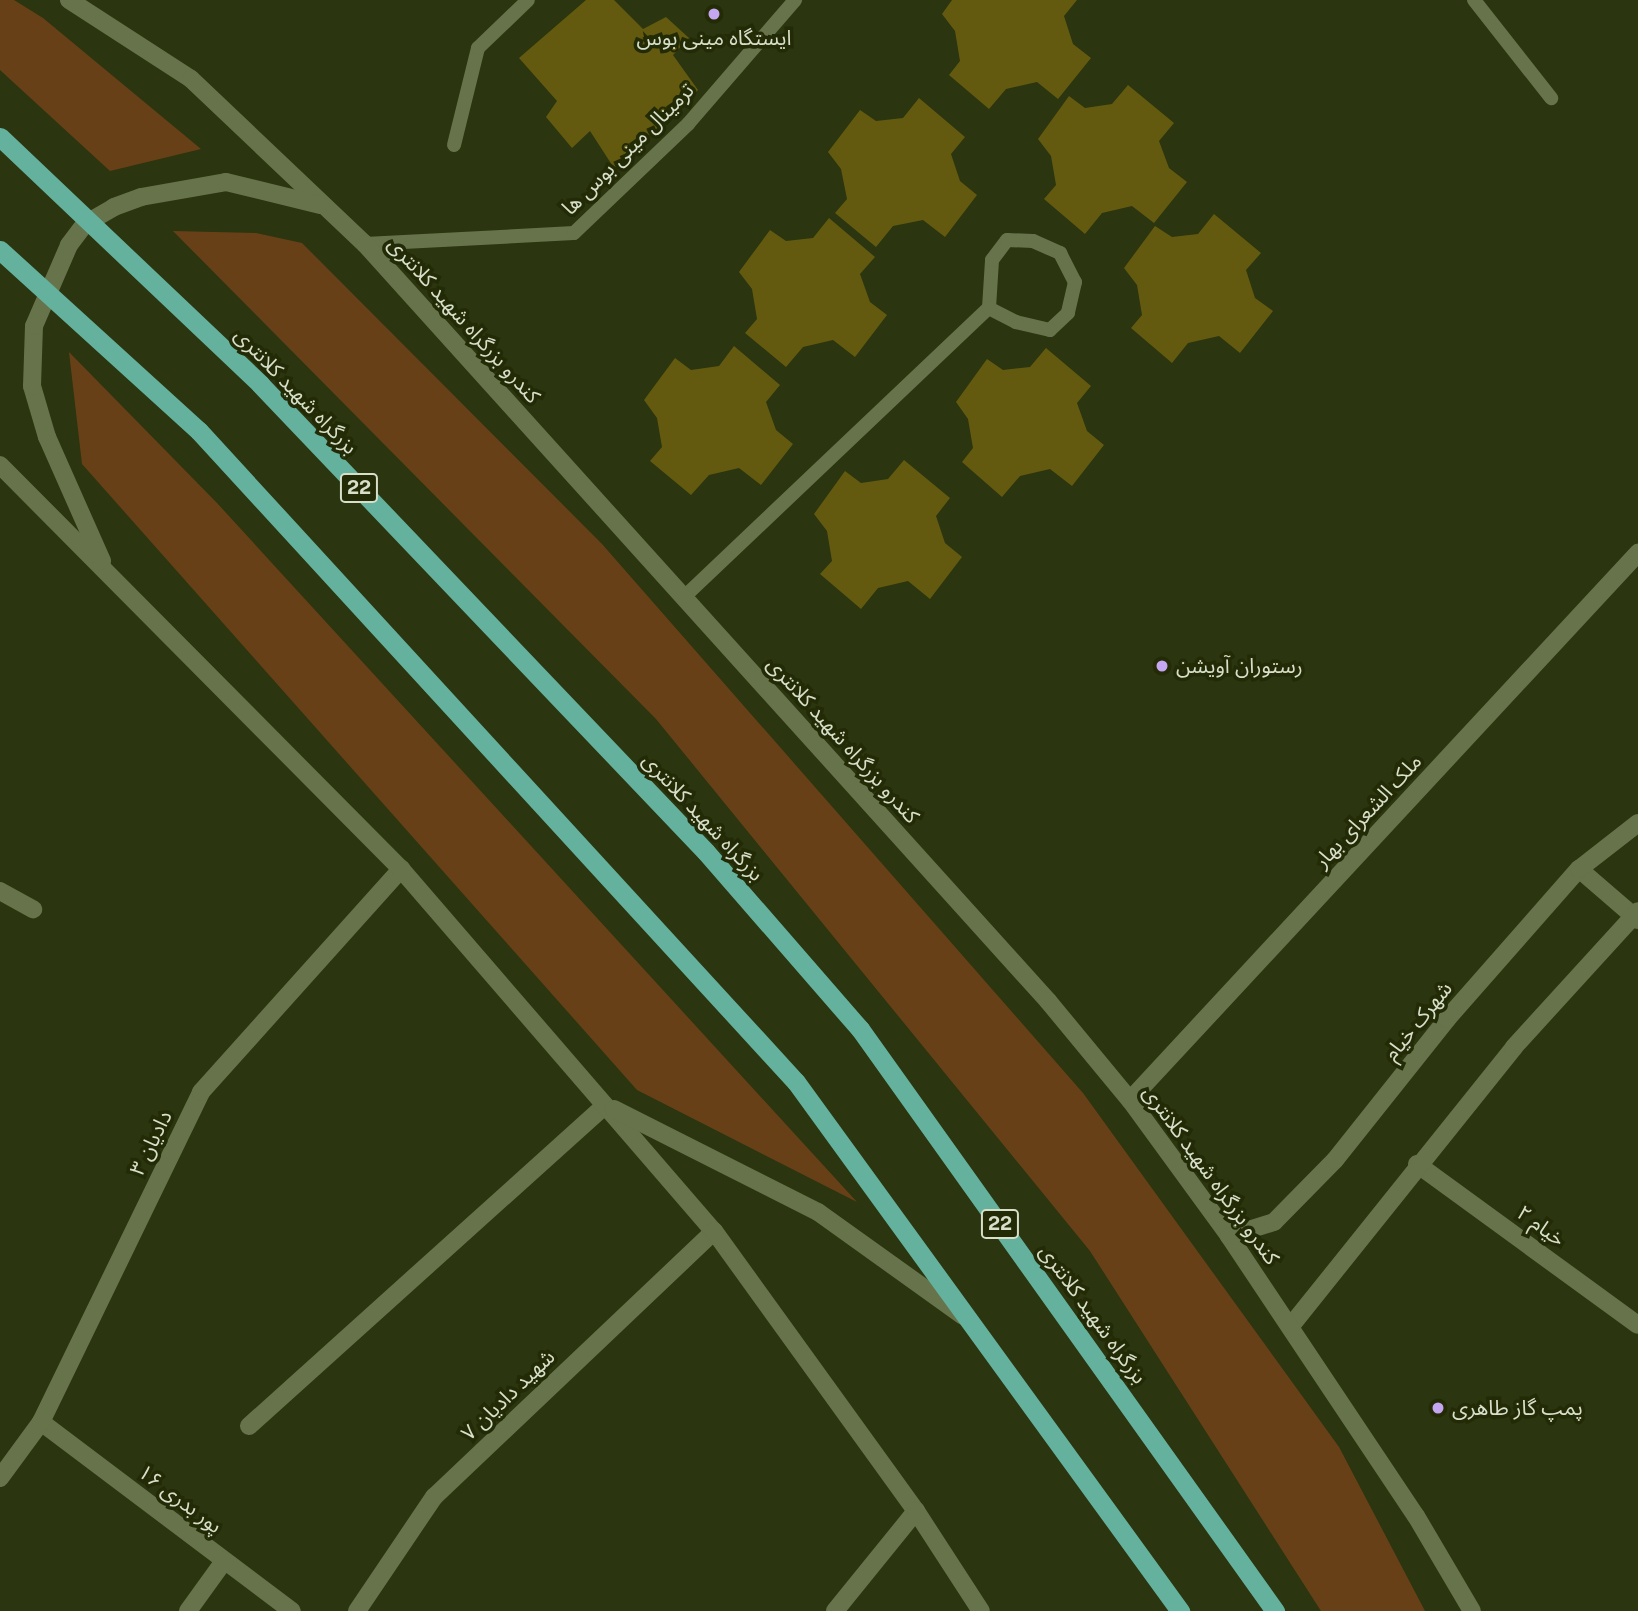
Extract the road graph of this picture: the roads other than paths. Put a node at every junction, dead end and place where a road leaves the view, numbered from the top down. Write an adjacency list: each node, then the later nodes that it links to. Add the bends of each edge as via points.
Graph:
1 (69, 0): 8 (main road, کندرو بزرگراه شهید کلانتری, via 191,79)
2 (528, 0): 7 (lane, via 478,48 459,108)
3 (794, 0): 9 (lane, ترمینال مینی بوس ها, via 688,124 574,233)
4 (1474, 0): 5 (lane)
5 (1551, 99)
6 (0, 137): 42 (highway, بزرگراه شهید کلانتری / 22, via 260,384 706,852 860,1029)
7 (454, 145)
8 (323, 206): 9 (main road, کندرو بزرگراه شهید کلانتری); 14 (main road, via 226,182 141,197 114,207 85,223 69,245 34,326 32,386 47,437)
9 (365, 244): 15 (main road, کندرو بزرگراه شهید کلانتری)
10 (0, 250): 27 (highway, via 199,431 644,912 796,1082)
11 (989, 308): 11 (lane, via 1050,330 1068,313 1075,282 1060,253 1032,241 1007,240 992,260); 15 (lane)
12 (0, 465): 14 (main road)
13 (1638, 553): 22 (main road, ملک الشعرای بهار)
14 (106, 572): 17 (main road)
15 (684, 598): 22 (main road, کندرو بزرگراه شهید کلانتری, via 1048,1000)
16 (1638, 823): 18 (main road, شهرک خیام)
17 (401, 869): 23 (main road); 30 (main road, دادیان ۳, via 201,1092)
18 (1579, 869): 21 (main road); 26 (main road, شهرک خیام, via 1447,1019 1335,1160 1274,1222)
19 (0, 891): 20 (main road)
20 (33, 909)
21 (1636, 915): 24 (main road, via 1514,1047)
22 (1130, 1100): 26 (main road, کندرو بزرگراه شهید کلانتری)
23 (605, 1105): 25 (main road); 27 (main road, via 818,1212); 31 (main road)
24 (1417, 1164): 28 (main road, خیام ۲); 29 (main road)
25 (714, 1231): 33 (main road); 38 (main road, شهید دادیان ۷, via 434,1497)
26 (1229, 1236): 29 (main road, کندرو بزرگراه شهید کلانتری)
27 (968, 1319): 41 (highway)
28 (1638, 1325)
29 (1290, 1327): 35 (main road, کندرو بزرگراه شهید کلانتری)
30 (41, 1422): 32 (main road, دادیان ۳); 34 (main road, پور بدری ۱۶)
31 (249, 1426)
32 (0, 1478)
33 (916, 1511): 39 (main road); 40 (main road)
34 (224, 1561): 36 (main road); 37 (main road, پور بدری ۱۶)
35 (1461, 1592): 43 (main road); 44 (main road, کندرو بزرگراه شهید کلانتری)
36 (188, 1611)
37 (292, 1611)
38 (357, 1611)
39 (835, 1611)
40 (981, 1611)
41 (1180, 1611)
42 (1275, 1611)
43 (1464, 1611)
44 (1472, 1611)

